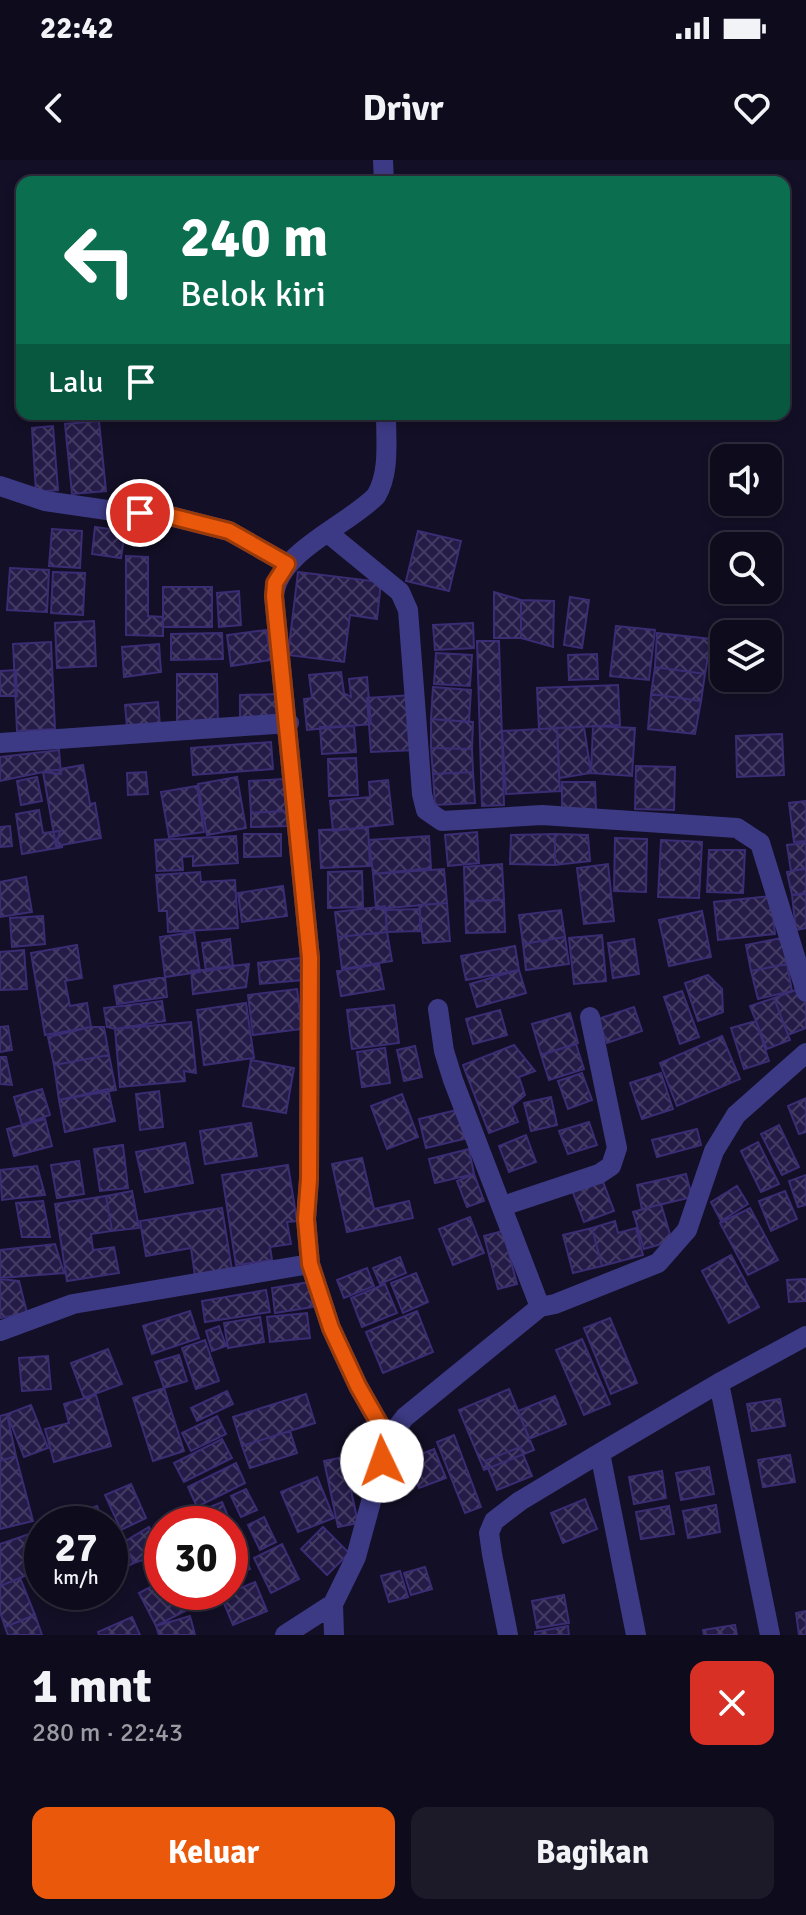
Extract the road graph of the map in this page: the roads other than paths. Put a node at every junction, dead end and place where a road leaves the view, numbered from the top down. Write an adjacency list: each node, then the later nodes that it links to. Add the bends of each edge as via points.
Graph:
1 (386, 420): 3 (street, via 382,487)
2 (0, 486): 4 (street, via 45,501 166,515 229,531)
3 (328, 533): 4 (street); 7 (street, via 400,592 408,610 426,810 442,821 542,815 737,828 760,843)
4 (287, 564): 5 (street, via 274,596)
5 (289, 723): 6 (street); 12 (street, via 310,958)
6 (0, 743)
7 (806, 992)
8 (438, 1009): 11 (street, via 453,1080)
9 (590, 1017): 11 (street, via 617,1148 611,1166)
10 (806, 1053): 13 (street, via 736,1115 714,1151 687,1230 658,1263)
11 (503, 1206): 13 (street)
12 (310, 1264): 14 (street, via 73,1304); 17 (street, via 331,1328)
13 (540, 1307): 17 (street, via 405,1417)
14 (0, 1331)
15 (806, 1336): 16 (street)
16 (719, 1383): 18 (street); 24 (street)
17 (388, 1439): 19 (street, via 356,1557)
18 (600, 1453): 22 (street, via 494,1521 489,1533); 23 (street)
19 (333, 1604): 20 (street); 21 (street)
20 (285, 1635)
21 (334, 1635)
22 (508, 1635)
23 (636, 1635)
24 (770, 1635)

